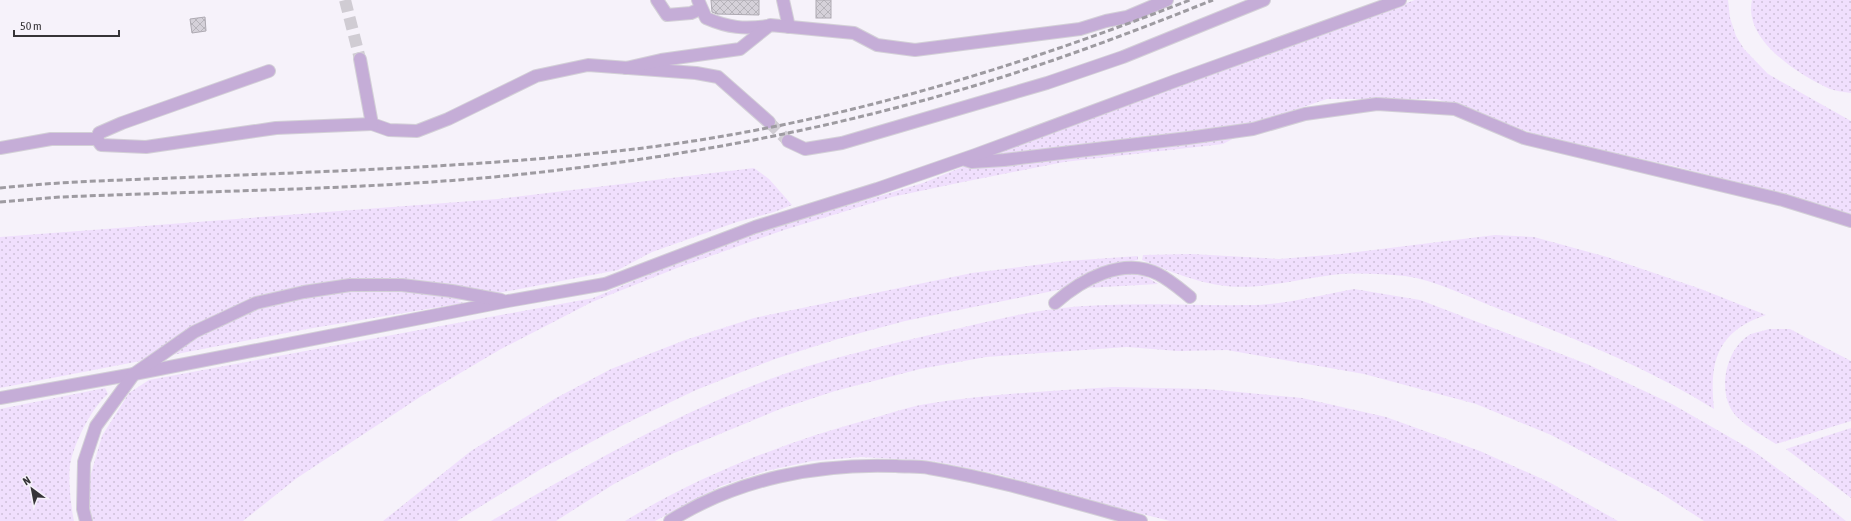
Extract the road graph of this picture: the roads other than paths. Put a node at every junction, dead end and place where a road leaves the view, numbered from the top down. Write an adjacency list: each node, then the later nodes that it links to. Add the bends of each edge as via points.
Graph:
1 (657, 0): 6 (lane, via 667,15 691,13)
2 (783, 0): 8 (lane)
3 (1167, 0): 8 (lane, via 1127,17 1080,29 915,50 877,45 854,33)
4 (1264, 0): 15 (lane, via 1123,57 1047,83 842,143 805,149)
5 (1400, 0): 17 (lane)
6 (699, 5): 7 (lane, via 706,18 718,24 745,29)
7 (770, 25): 8 (lane); 10 (lane, via 740,49 661,60)
8 (789, 27)
9 (360, 59): 13 (lane)
10 (626, 68): 12 (lane, via 718,77); 13 (lane, via 588,65 536,76 448,119 417,131 389,130)
11 (269, 71): 14 (lane, via 122,123 98,133)
12 (769, 122)
13 (372, 124): 14 (lane, via 276,128 146,146 101,145)
14 (96, 139): 16 (lane, via 51,139)
15 (788, 141)
16 (0, 148)
17 (963, 159): 18 (lane, via 972,162 1004,160 1188,138 1253,129 1305,114 1377,104 1455,109 1524,138 1783,200); 20 (lane, via 755,227 605,284)
18 (1851, 220)
19 (1190, 297): 21 (lane, via 1157,273 1130,267 1090,278)
20 (508, 301): 22 (lane); 22 (lane, via 402,285 350,285 304,292 256,303 194,332)
21 (1054, 303)
22 (134, 374): 23 (lane); 24 (lane, via 96,426 84,462 83,509)
23 (0, 398)
24 (86, 521)
25 (670, 521): 26 (lane, via 696,505 743,487 804,471 873,465 928,468 1010,486)
26 (1141, 521)

